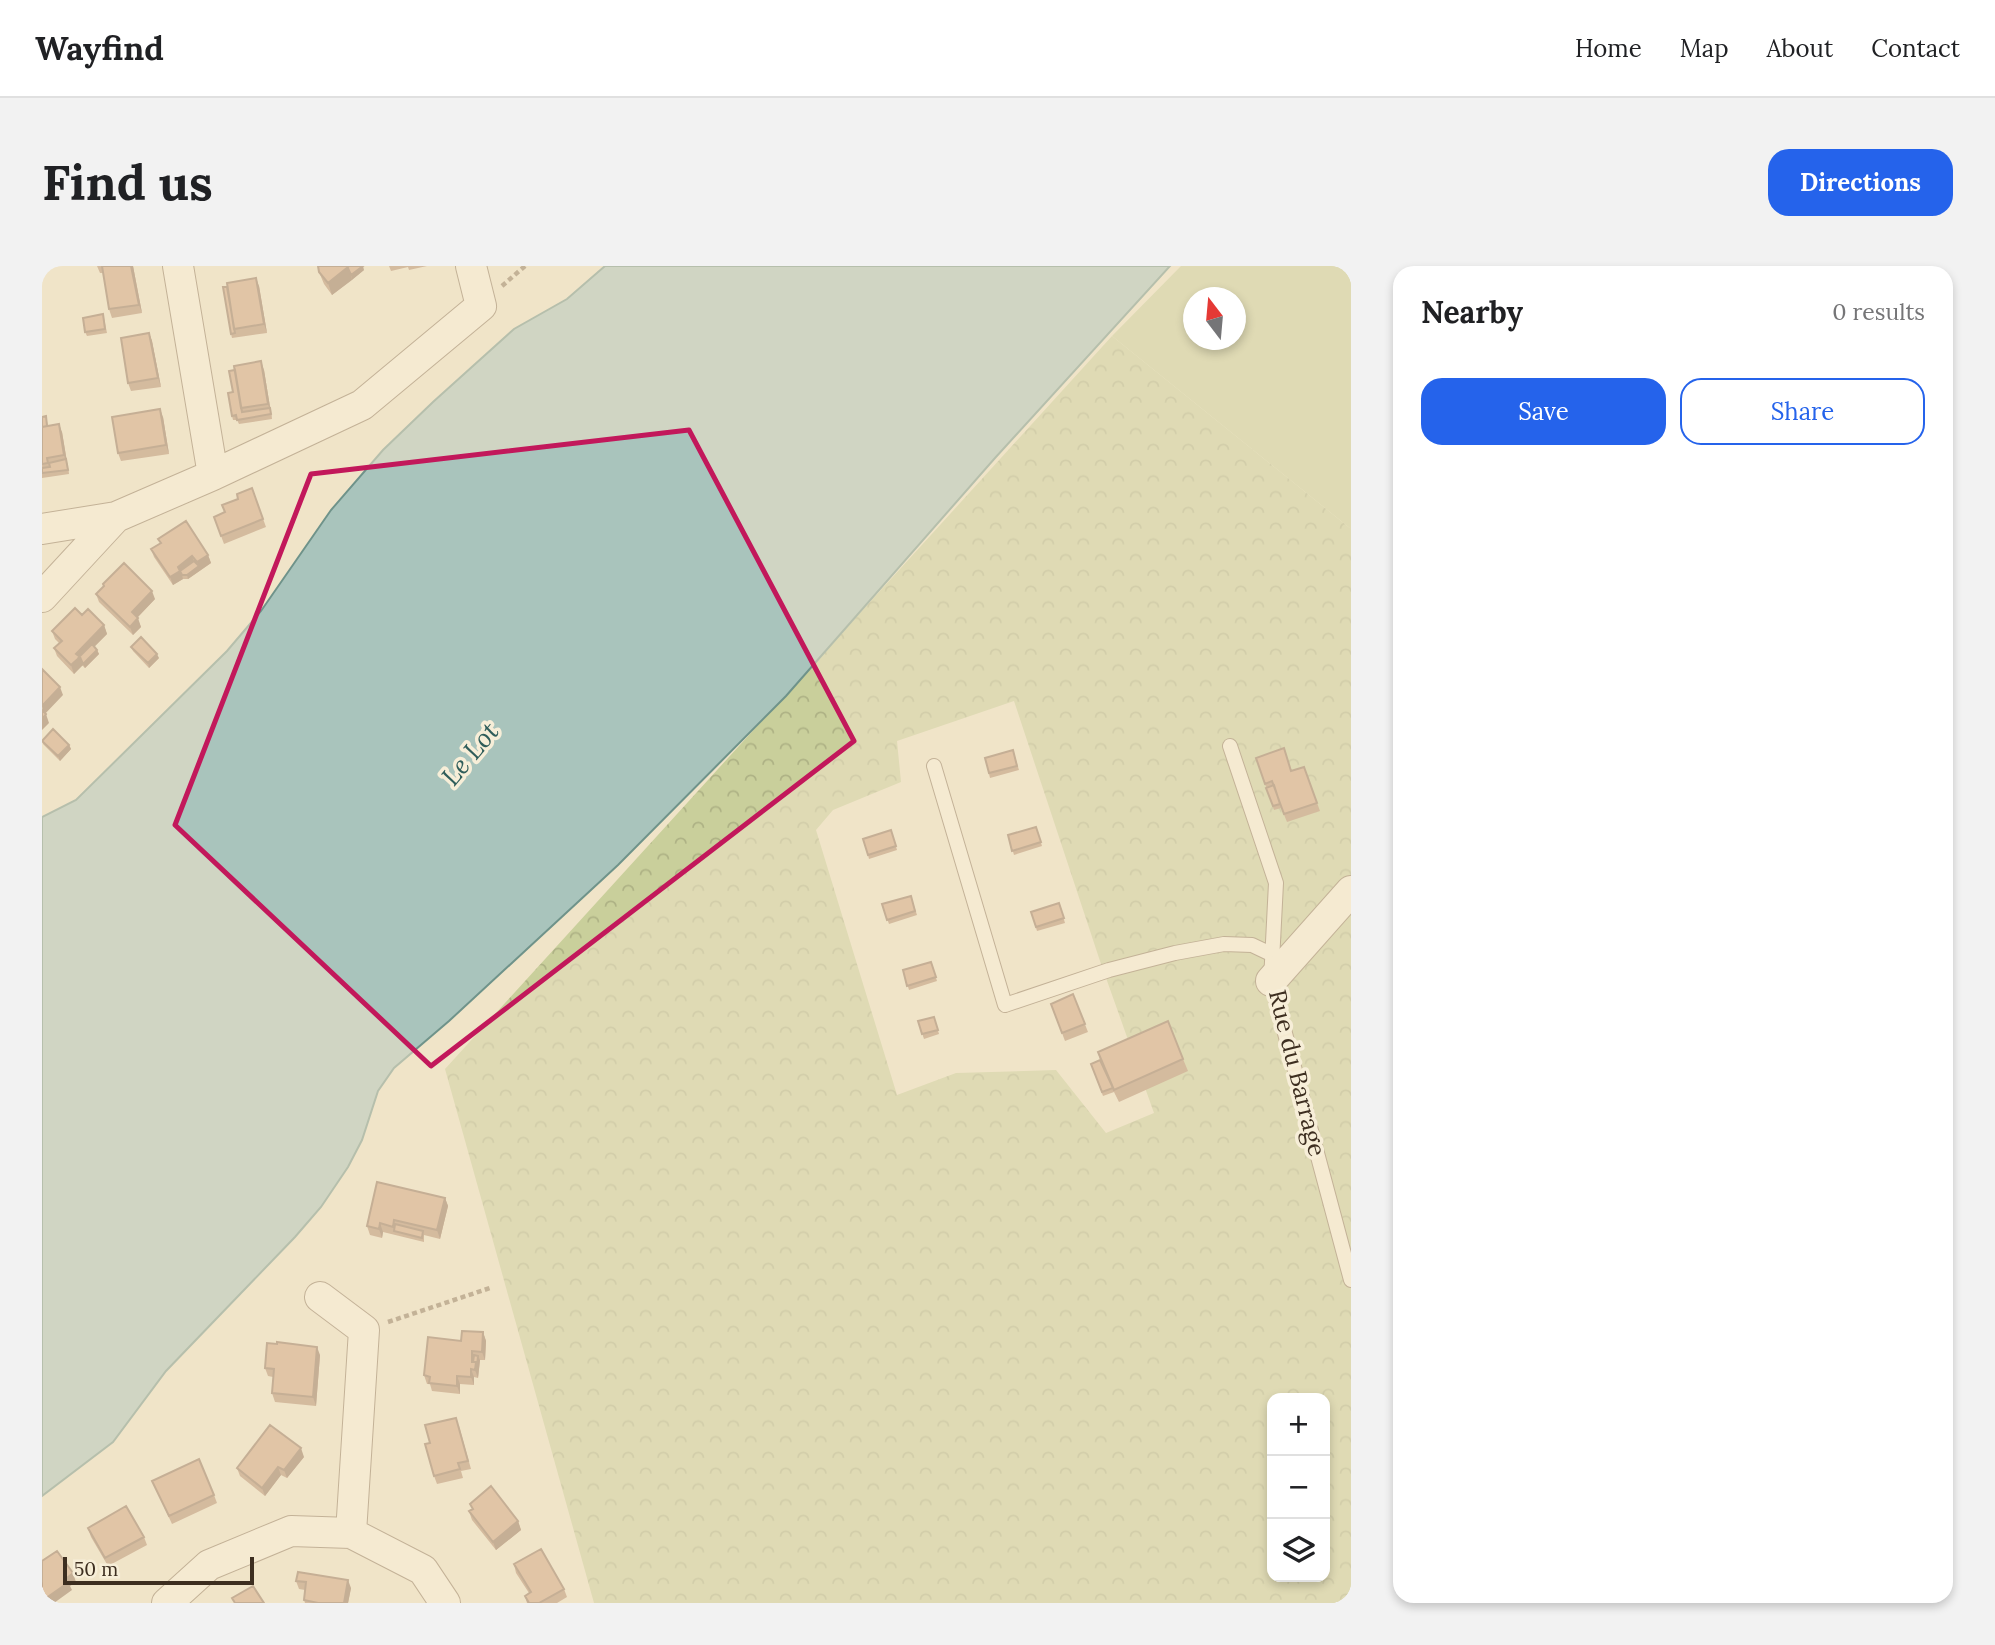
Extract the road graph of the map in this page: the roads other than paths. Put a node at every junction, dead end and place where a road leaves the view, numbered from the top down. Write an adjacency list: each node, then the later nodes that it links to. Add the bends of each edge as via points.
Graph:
1 (178, 266): 3 (street)
2 (471, 266): 3 (street, via 481,306 362,405)
3 (213, 475): 4 (street)
4 (116, 517): 5 (street); 6 (street)
5 (42, 529)
6 (42, 597)
7 (1230, 746): 10 (lane, via 1276,884)
8 (934, 766): 10 (lane, via 1005,1005 1109,970 1224,944 1252,945)
9 (1351, 891): 10 (street, Rue du Barrage)
10 (1272, 968): 11 (lane, Rue du Barrage)
11 (1351, 1280)
12 (320, 1297): 13 (street, via 364,1330)
13 (351, 1533): 14 (street, via 291,1531 209,1566); 15 (street, via 423,1570)
14 (167, 1603)
15 (445, 1603)

